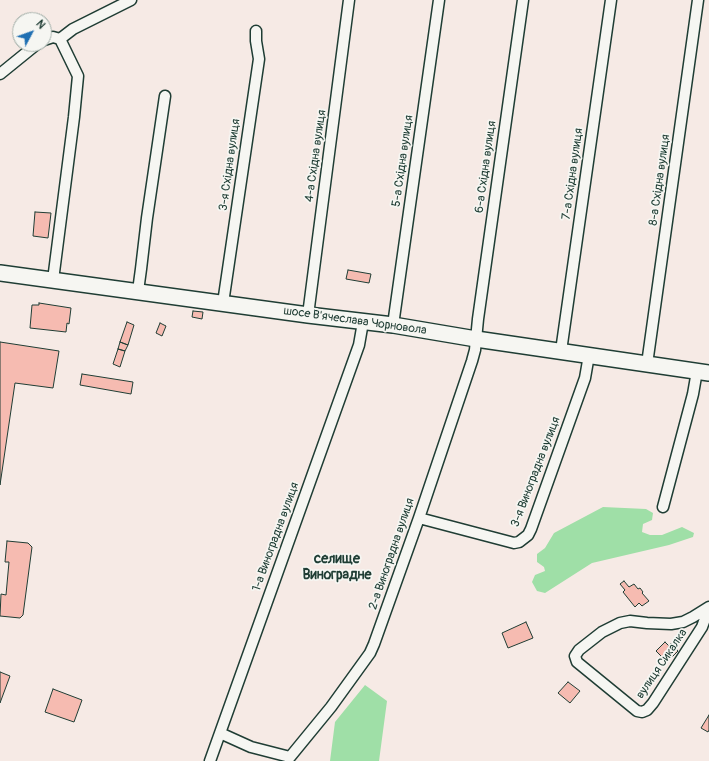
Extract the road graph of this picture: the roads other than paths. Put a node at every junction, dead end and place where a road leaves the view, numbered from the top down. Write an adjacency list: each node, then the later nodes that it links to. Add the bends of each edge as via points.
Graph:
1 (131, 0): 9 (street, via 73,29)
2 (349, 0): 17 (street, 4-а Східна вулиця)
3 (439, 0): 19 (street, 5-а Східна вулиця)
4 (523, 0): 20 (street, 6-а Східна вулиця)
5 (611, 0): 21 (street, 7-а Східна вулиця)
6 (698, 0): 23 (street, 8-а Східна вулиця)
7 (256, 31): 16 (street, 3-я Східна вулиця, via 259,59)
8 (52, 37): 9 (street)
9 (60, 39): 14 (street, via 78,76)
10 (27, 52): 11 (street)
11 (0, 74)
12 (165, 96): 15 (street)
13 (0, 273): 14 (main road, шосе В'ячеслава Чорновола)
14 (53, 280): 15 (main road, шосе В'ячеслава Чорновола)
15 (138, 291): 16 (main road, шосе В'ячеслава Чорновола)
16 (223, 303): 17 (main road, шосе В'ячеслава Чорновола)
17 (308, 315): 18 (main road, шосе В'ячеслава Чорновола)
18 (363, 322): 19 (main road, шосе В'ячеслава Чорновола); 28 (street, 1-а Виноградна вулиця, via 359,345)
19 (393, 325): 20 (main road, шосе В'ячеслава Чорновола)
20 (476, 339): 21 (main road, шосе В'ячеслава Чорновола); 26 (street, 2-а Виноградна вулиця, via 472,360)
21 (561, 351): 22 (main road, шосе В'ячеслава Чорновола)
22 (589, 355): 23 (main road, шосе В'ячеслава Чорновола); 26 (street, 3-я Виноградна вулиця, via 585,378 528,535 514,543)
23 (647, 364): 24 (main road, шосе В'ячеслава Чорновола)
24 (703, 372): 25 (street, via 693,394)
25 (663, 507)
26 (419, 518): 28 (street, 2-а Виноградна вулиця, via 370,653 331,707 290,757 251,747)
27 (707, 608): 27 (street, вулиця Сикалка, via 683,622 671,624 620,622 579,650 575,656 576,662 637,711 647,710 702,628)
28 (220, 733): 29 (street, 1-а Виноградна вулиця)
29 (210, 761)

